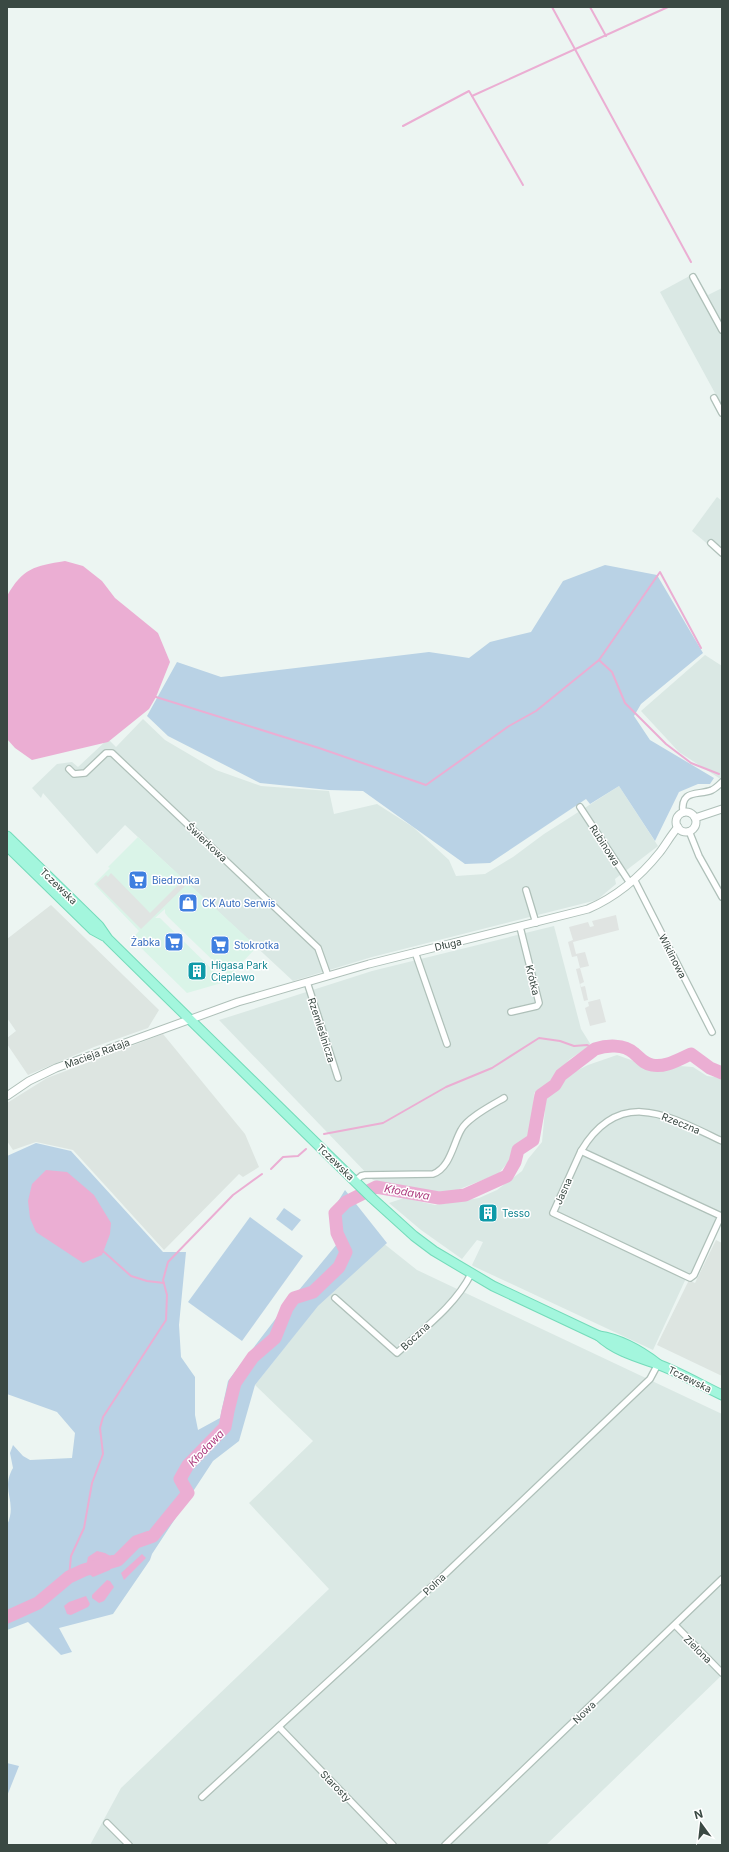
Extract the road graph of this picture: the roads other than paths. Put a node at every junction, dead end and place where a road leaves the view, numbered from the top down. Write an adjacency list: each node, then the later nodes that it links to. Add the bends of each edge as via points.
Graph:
1 (693, 277): 2 (street)
2 (722, 330)
3 (714, 398): 4 (street)
4 (722, 413)
5 (711, 543): 6 (street)
6 (722, 553)
7 (69, 769): 24 (street, Świerkowa, via 74,774 85,773 106,753 112,753 318,948)
8 (722, 782): 11 (street, Długa, via 711,791 698,792 686,797 682,806)
9 (580, 807): 17 (street, Rubinowa)
10 (722, 809): 12 (street)
11 (683, 813): 12 (street, via 690,813); 13 (street, Długa, via 678,817)
12 (695, 818): 14 (street, via 695,826)
13 (678, 827): 14 (street); 17 (street, Długa, via 656,857)
14 (688, 831): 19 (street)
15 (7, 836): 22 (main road, Tczewska, via 99,926)
16 (7, 846): 22 (main road, Tczewska, via 93,930)
17 (632, 882): 20 (street, Długa, via 607,900 588,909); 28 (street, Wiklinowa, via 636,883)
18 (526, 890): 20 (street)
19 (722, 897)
20 (536, 923): 21 (street, Długa)
21 (520, 927): 23 (street, Długa); 26 (street, Krótka, via 539,1003 537,1006)
22 (108, 939): 27 (main road, Tczewska)
23 (415, 952): 24 (street, Długa); 29 (street)
24 (328, 976): 25 (street, Długa)
25 (307, 982): 27 (street, Długa); 30 (street, Rzemieślnicza)
26 (511, 1012)
27 (190, 1018): 31 (street, Macieja Rataja, via 45,1073); 35 (main road, Tczewska)
28 (712, 1032)
29 (447, 1044)
30 (338, 1078)
31 (7, 1096)
32 (504, 1098): 35 (street, via 464,1125 444,1166 437,1173 365,1175 361,1176)
33 (722, 1140): 34 (street, Rzeczna, via 666,1115 638,1112 607,1121 592,1135)
34 (581, 1151): 36 (street, Jasna); 36 (street, Jasna, via 553,1213 690,1278 694,1276)
35 (358, 1184): 37 (main road, Tczewska, via 434,1252)
36 (722, 1216)
37 (471, 1274): 38 (street, Boczna, via 463,1290 454,1300 397,1353); 39 (main road, Tczewska, via 599,1336 607,1343 643,1360)
38 (336, 1298)
39 (658, 1364): 40 (main road, Tczewska); 44 (street, Polna, via 650,1379 640,1389)
40 (722, 1395)
41 (722, 1579): 42 (street, Nowa)
42 (674, 1625): 43 (street, Zielona); 49 (street, Nowa)
43 (722, 1672)
44 (279, 1727): 45 (street, Polna); 48 (street, Starosty)
45 (202, 1797)
46 (107, 1823): 47 (street)
47 (129, 1845)
48 (393, 1845)
49 (445, 1845)

